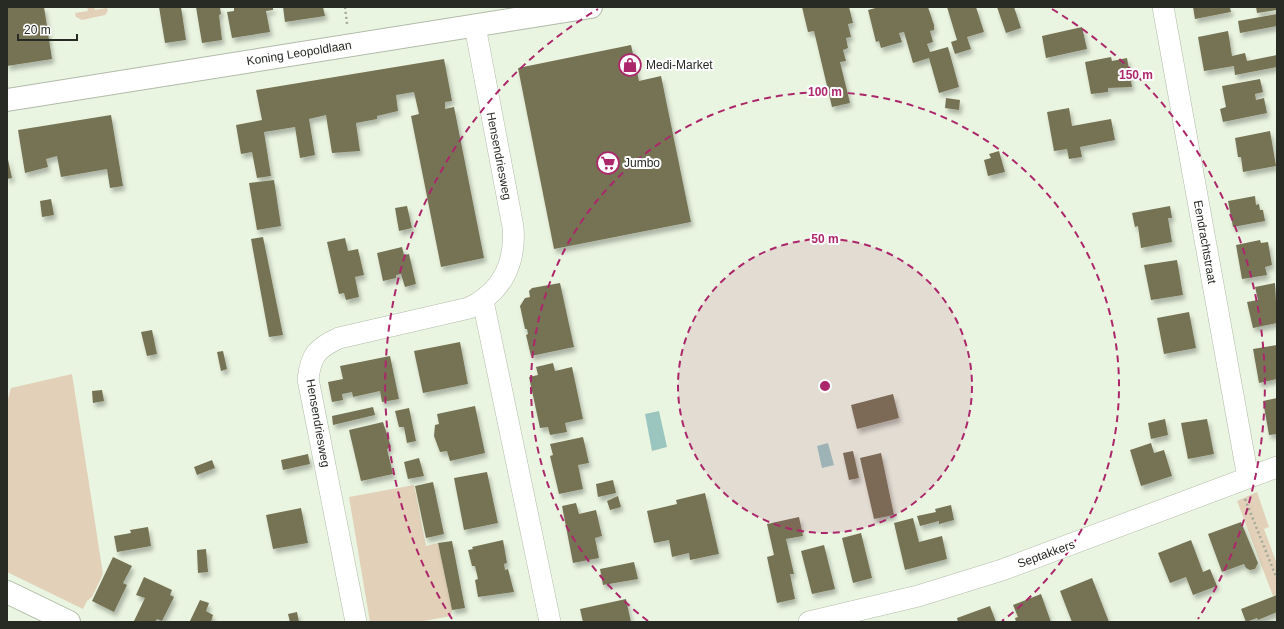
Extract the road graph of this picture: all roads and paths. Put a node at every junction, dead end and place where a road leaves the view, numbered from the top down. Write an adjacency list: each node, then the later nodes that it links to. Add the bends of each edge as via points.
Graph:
1 (591, 7): 3 (main road, Koning Leopoldlaan)
2 (1163, 7): 7 (street, Eendrachtstraat)
3 (475, 26): 4 (main road, Koning Leopoldlaan); 5 (street, Hensendriesweg, via 514,241 508,268 493,292)
4 (7, 100)
5 (484, 300): 11 (street, Hensendriesweg, via 469,308 339,338 319,348 313,358 308,379); 12 (street)
6 (1277, 467): 7 (street, Septakkers)
7 (1243, 480): 8 (path); 13 (street, Septakkers, via 1002,570 918,596)
8 (1277, 579)
9 (7, 592): 10 (main road)
10 (69, 622)
11 (356, 622)
12 (550, 622)
13 (809, 622)

